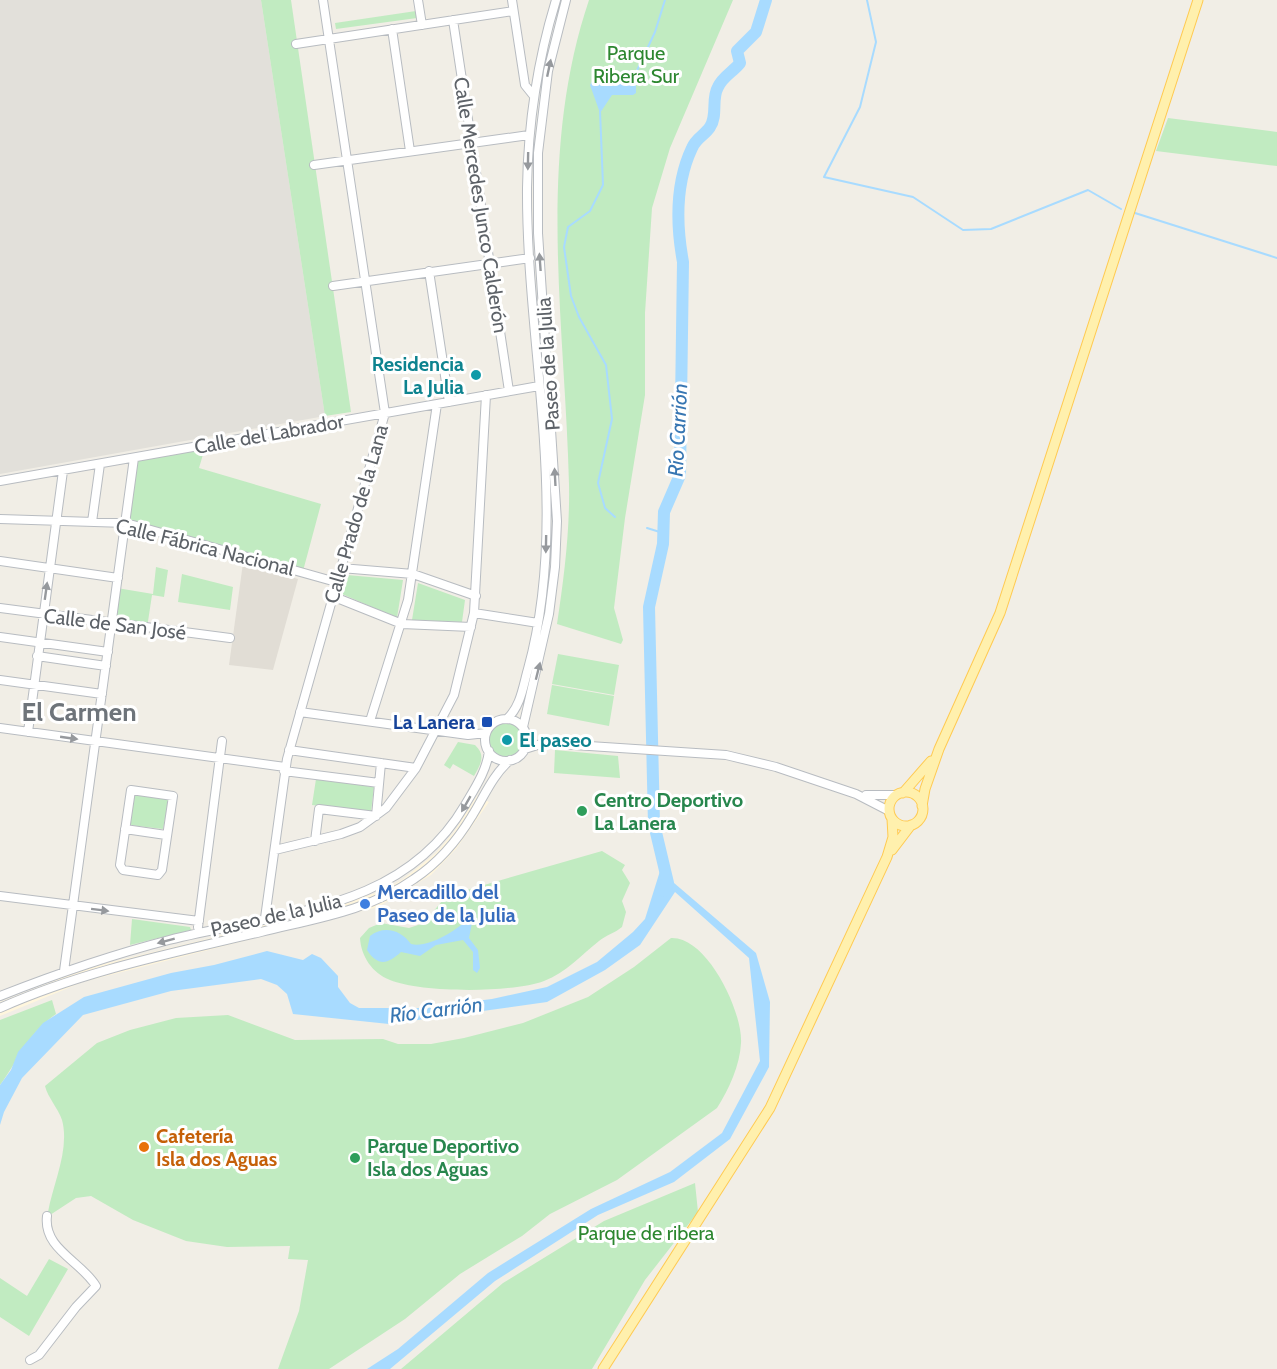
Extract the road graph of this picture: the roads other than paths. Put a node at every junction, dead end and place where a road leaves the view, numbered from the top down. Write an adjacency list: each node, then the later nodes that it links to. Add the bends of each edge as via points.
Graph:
1 (323, 0): 11 (street, Calle Prado de la Lana)
2 (418, 0): 9 (street)
3 (512, 0): 7 (street)
4 (555, 0): 13 (street, Paseo de la Julia)
5 (566, 0): 65 (street, Paseo de la Julia, one-way to 5, via 543,648 555,567 557,521 538,233 538,153 548,71)
6 (1198, 0): 77 (main road, via 1000,613)
7 (513, 11): 8 (street); 13 (street, via 525,85)
8 (453, 20): 9 (street); 15 (street, Calle Mercedes Junco Calderón)
9 (422, 25): 10 (street)
10 (392, 29): 11 (street); 16 (street)
11 (328, 39): 12 (street); 17 (street, Calle Prado de la Lana)
12 (296, 44)
13 (533, 95): 14 (street, Paseo de la Julia)
14 (529, 135): 15 (street); 19 (street, Paseo de la Julia, one-way to 19)
15 (471, 143): 16 (street); 20 (street, Calle Mercedes Junco Calderón)
16 (411, 151): 17 (street)
17 (347, 160): 18 (street); 22 (street, Calle Prado de la Lana)
18 (314, 165)
19 (530, 258): 20 (street); 24 (street, Paseo de la Julia)
20 (492, 262): 21 (street); 25 (street, Calle Mercedes Junco Calderón)
21 (429, 271): 22 (street); 27 (street)
22 (365, 281): 23 (street); 29 (street, Calle Prado de la Lana)
23 (333, 286)
24 (539, 386): 25 (street, Calle del Labrador); 49 (street, Paseo de la Julia, one-way to 49, via 546,543)
25 (509, 391): 26 (street, Calle del Labrador)
26 (486, 395): 27 (street, Calle del Labrador); 45 (street)
27 (449, 402): 28 (street, Calle del Labrador)
28 (437, 404): 29 (street, Calle del Labrador); 41 (street)
29 (385, 413): 30 (street, Calle del Labrador); 40 (street, Calle Prado de la Lana)
30 (134, 458): 31 (street, Calle del Labrador); 37 (street)
31 (100, 464): 32 (street, Calle del Labrador); 36 (street)
32 (63, 471): 33 (street, Calle del Labrador); 35 (street)
33 (0, 481)
34 (0, 519): 35 (street, Calle Fábrica Nacional)
35 (56, 521): 36 (street, Calle Fábrica Nacional); 39 (street)
36 (92, 522): 37 (street, Calle Fábrica Nacional)
37 (126, 524): 42 (street); 43 (street, Calle Fábrica Nacional)
38 (0, 561): 39 (street)
39 (49, 568): 42 (street); 48 (street, one-way to 39)
40 (341, 568): 41 (street); 43 (street, Calle Prado de la Lana)
41 (413, 574): 45 (street); 51 (street)
42 (118, 578): 50 (street)
43 (336, 582): 44 (street, Calle Prado de la Lana)
44 (332, 596): 51 (street); 62 (street, Calle Prado de la Lana)
45 (476, 596): 47 (street)
46 (0, 609): 48 (street, Calle de San José)
47 (474, 613): 49 (street); 52 (street)
48 (42, 615): 50 (street, Calle de San José); 55 (street)
49 (538, 622): 63 (street, Paseo de la Julia, via 519,701)
50 (112, 623): 54 (street, Calle de San José); 56 (street)
51 (402, 624): 52 (street); 64 (street)
52 (471, 627): 67 (street, via 454,695)
53 (0, 637): 55 (street)
54 (230, 638)
55 (39, 642): 56 (street); 57 (street)
56 (108, 652): 58 (street)
57 (37, 656): 58 (street); 60 (street)
58 (106, 666): 61 (street)
59 (0, 680): 60 (street)
60 (34, 685): 61 (street); 68 (street)
61 (102, 694): 72 (street)
62 (300, 712): 64 (street); 78 (street, Calle Prado de la Lana)
63 (507, 719): 65 (street); 69 (street, via 495,722)
64 (370, 721): 67 (street)
65 (523, 727): 71 (street)
66 (0, 728): 68 (street)
67 (437, 731): 70 (street); 83 (street)
68 (28, 732): 72 (street, one-way to 72)
69 (486, 733): 70 (street); 75 (street)
70 (468, 735): 75 (street)
71 (527, 736): 74 (street); 76 (street)
72 (96, 741): 79 (street); 99 (street)
73 (222, 741): 79 (street)
74 (544, 743): 76 (street); 87 (street, via 697,752 765,764)
75 (487, 748): 80 (street); 100 (street, Paseo de la Julia, one-way to 100, via 484,770 455,822 420,861 360,895)
76 (525, 749): 81 (street)
77 (939, 749): 88 (main road, via 924,771); 89 (main road)
78 (289, 750): 82 (street); 84 (street, Calle Prado de la Lana)
79 (219, 758): 84 (street); 101 (street)
80 (497, 758): 81 (street); 85 (street, Paseo de la Julia)
81 (510, 760): 85 (street, Paseo de la Julia)
82 (381, 763): 83 (street); 86 (street)
83 (416, 768): 91 (street, via 397,796)
84 (285, 769): 86 (street); 96 (street, Calle Prado de la Lana)
85 (496, 774): 105 (street, Paseo de la Julia, via 471,818 444,853 417,878 384,897 330,915 81,977)
86 (379, 783): 91 (street)
87 (856, 794): 88 (street); 90 (street)
88 (900, 794): 89 (main road, via 913,794); 90 (main road, via 891,802)
89 (922, 806): 92 (main road, via 921,817)
90 (891, 815): 92 (main road, via 900,825); 97 (main road, via 892,837)
91 (376, 816): 95 (street, via 360,827); 95 (street, via 319,809)
92 (911, 825): 97 (main road)
93 (125, 829): 94 (street); 94 (street, via 120,865 123,870 141,873 158,874 162,870); 94 (street, via 131,790 141,791 173,796)
94 (166, 835)
95 (315, 841): 96 (street)
96 (275, 850): 100 (street, Calle Prado de la Lana)
97 (886, 856): 108 (main road, via 770,1108)
98 (0, 896): 99 (street)
99 (72, 907): 101 (street, one-way to 101); 103 (street)
100 (265, 918): 102 (street, Paseo de la Julia)
101 (199, 921): 102 (street)
102 (198, 933): 103 (street, Paseo de la Julia, one-way to 103)
103 (64, 971): 104 (street, Paseo de la Julia)
104 (0, 996)
105 (0, 1008)
106 (47, 1216): 107 (street, via 46,1226 57,1247 96,1286 39,1355)
107 (30, 1360)
108 (603, 1369)

